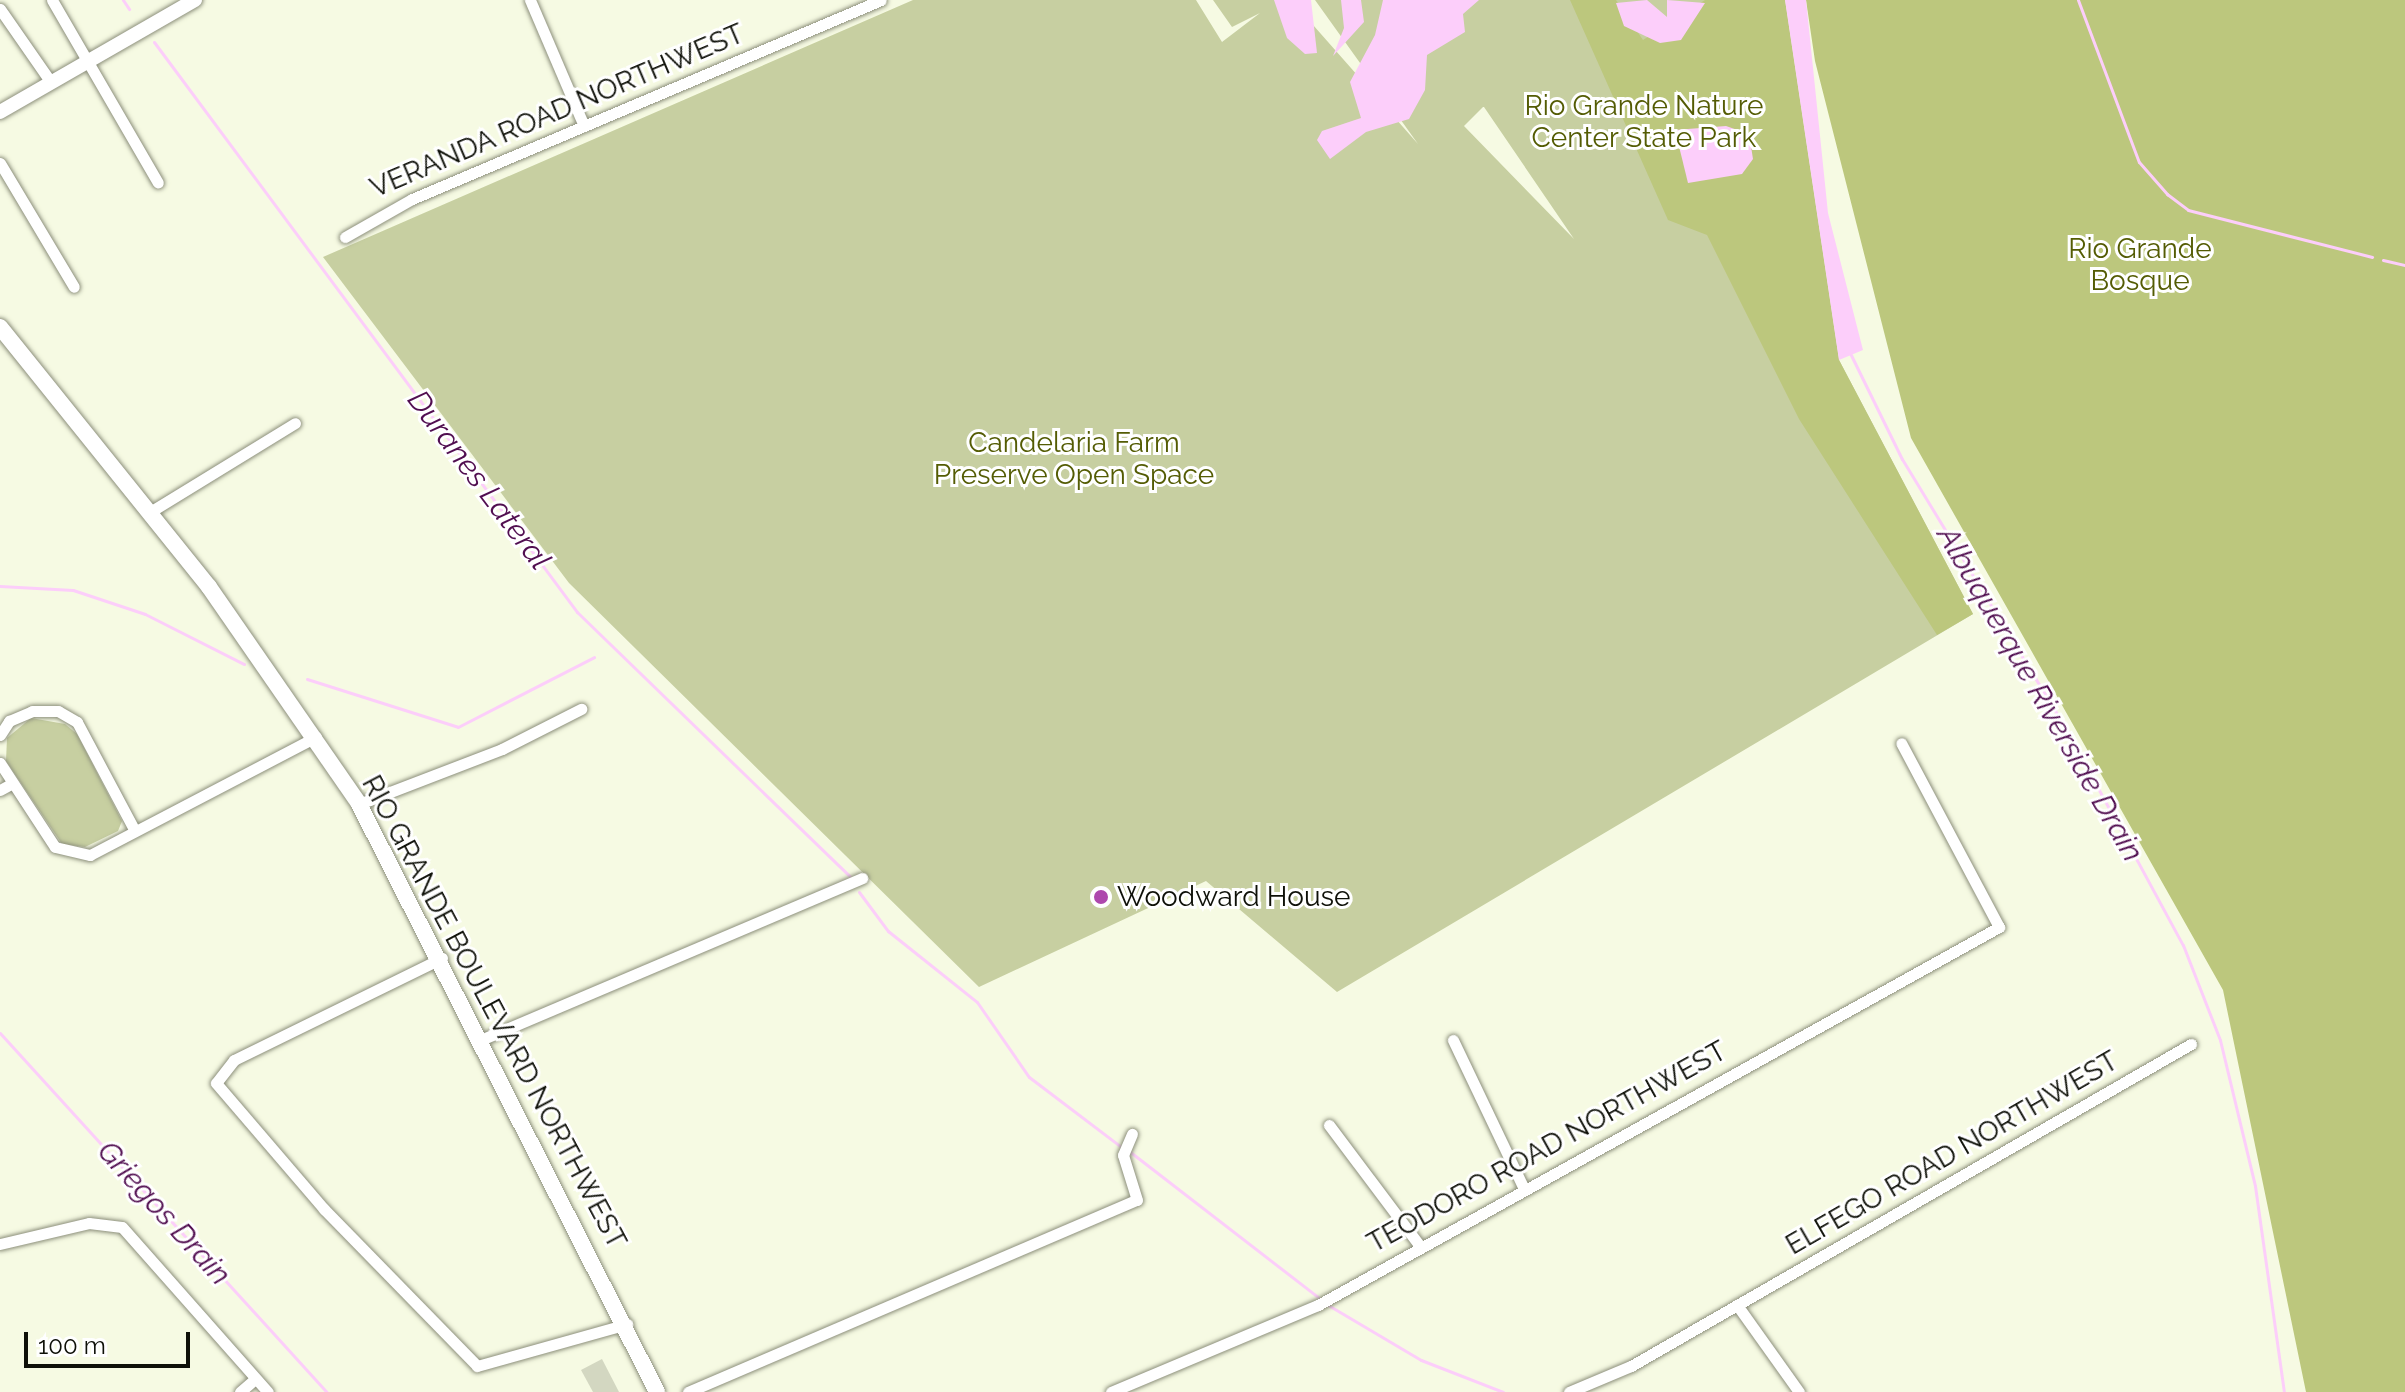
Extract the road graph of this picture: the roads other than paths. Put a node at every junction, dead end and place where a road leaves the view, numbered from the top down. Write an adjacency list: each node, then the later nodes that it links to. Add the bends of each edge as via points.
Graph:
1 (52, 0): 6 (street, via 83,45)
2 (195, 0): 6 (street)
3 (530, 0): 9 (street)
4 (881, 0): 9 (street, VERANDA ROAD NORTHWEST)
5 (0, 9): 7 (street)
6 (84, 61): 7 (street); 11 (street)
7 (50, 81): 8 (street)
8 (0, 112)
9 (584, 126): 12 (street, VERANDA ROAD NORTHWEST, via 359,223)
10 (0, 163): 13 (street)
11 (158, 183)
12 (345, 237)
13 (74, 287)
14 (0, 327): 16 (main road, RIO GRANDE BOULEVARD NORTHWEST)
15 (295, 423): 16 (street)
16 (150, 512): 19 (main road, RIO GRANDE BOULEVARD NORTHWEST)
17 (581, 709): 23 (street, via 502,749)
18 (0, 735): 24 (street, via 9,721 32,711 58,711 77,722)
19 (316, 737): 23 (main road, RIO GRANDE BOULEVARD NORTHWEST); 24 (street)
20 (1901, 743): 32 (street, TEODORO ROAD NORTHWEST, via 1999,927)
21 (0, 763): 22 (street)
22 (5, 787): 24 (street, via 55,847 71,856 90,855)
23 (359, 804): 26 (main road, RIO GRANDE BOULEVARD NORTHWEST)
24 (135, 831)
25 (862, 878): 27 (street)
26 (442, 958): 27 (main road, RIO GRANDE BOULEVARD NORTHWEST); 36 (street, via 234,1060 216,1083 324,1209 477,1366)
27 (483, 1039): 36 (main road, RIO GRANDE BOULEVARD NORTHWEST)
28 (1453, 1040): 32 (street)
29 (2191, 1044): 35 (street, ELFEGO ROAD NORTHWEST)
30 (1329, 1125): 34 (street)
31 (1132, 1134): 41 (street, via 1124,1148 1137,1200)
32 (1524, 1189): 34 (street, TEODORO ROAD NORTHWEST)
33 (0, 1244): 37 (street, via 89,1223 122,1227)
34 (1420, 1246): 42 (street, TEODORO ROAD NORTHWEST, via 1270,1329)
35 (1737, 1305): 43 (street, ELFEGO ROAD NORTHWEST, via 1631,1366); 44 (street)
36 (627, 1324): 40 (main road, RIO GRANDE BOULEVARD NORTHWEST)
37 (255, 1379): 38 (street); 39 (street)
38 (240, 1392)
39 (268, 1392)
40 (657, 1392)
41 (688, 1392)
42 (1111, 1392)
43 (1569, 1392)
44 (1799, 1392)

